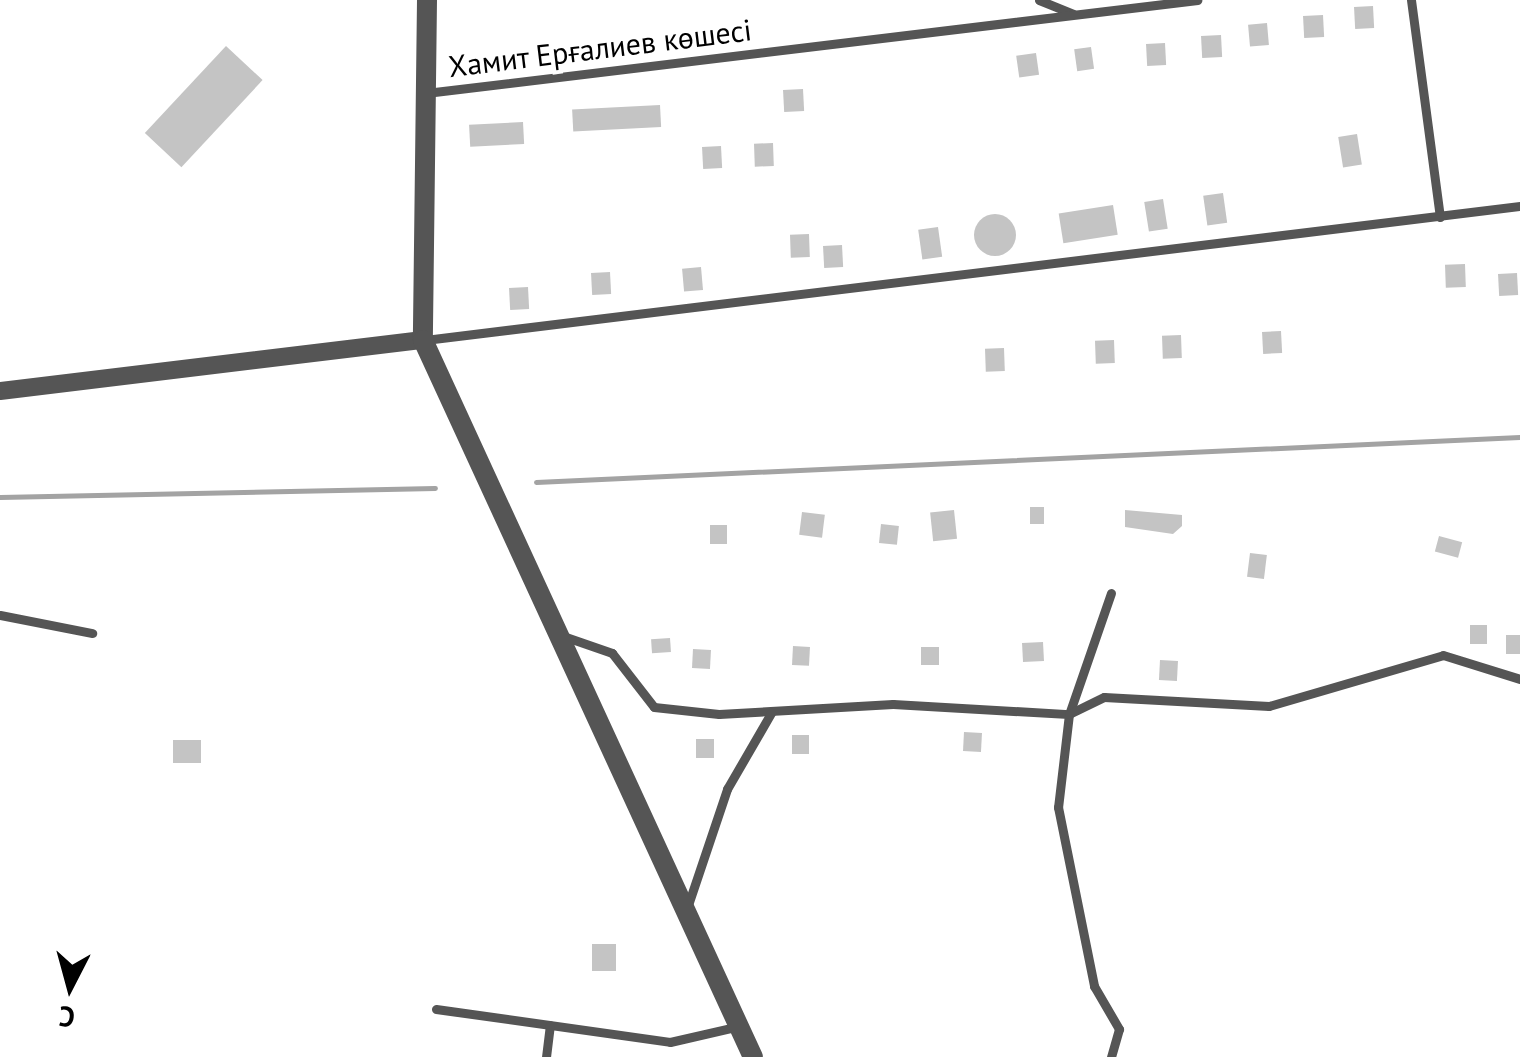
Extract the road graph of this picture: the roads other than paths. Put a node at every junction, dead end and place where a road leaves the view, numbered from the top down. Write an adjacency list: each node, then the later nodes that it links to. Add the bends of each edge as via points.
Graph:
1 (426, 0): 6 (street)
2 (1039, 0): 5 (lane)
3 (1197, 0): 5 (lane, Хамит Ерғалиев көшесі)
4 (1411, 0): 8 (lane)
5 (1076, 16): 6 (lane, Хамит Ерғалиев көшесі)
6 (426, 94): 9 (street)
7 (1520, 206): 8 (lane)
8 (1440, 217): 9 (lane)
9 (422, 340): 10 (street); 14 (street)
10 (0, 391)
11 (1111, 593): 17 (lane)
12 (0, 616): 13 (lane)
13 (92, 633)
14 (560, 635): 16 (lane, via 612,654 654,707); 18 (street)
15 (1520, 679): 17 (lane, via 1442,654 1269,706 1104,697)
16 (770, 713): 17 (lane, via 893,704); 18 (lane, via 728,789)
17 (1069, 714): 24 (lane, via 1058,807 1094,986 1118,1029)
18 (686, 910): 21 (street)
19 (436, 1009): 20 (lane)
20 (550, 1025): 21 (lane, via 670,1042); 22 (lane)
21 (740, 1026): 23 (street)
22 (546, 1057)
23 (753, 1057)
24 (1112, 1057)

